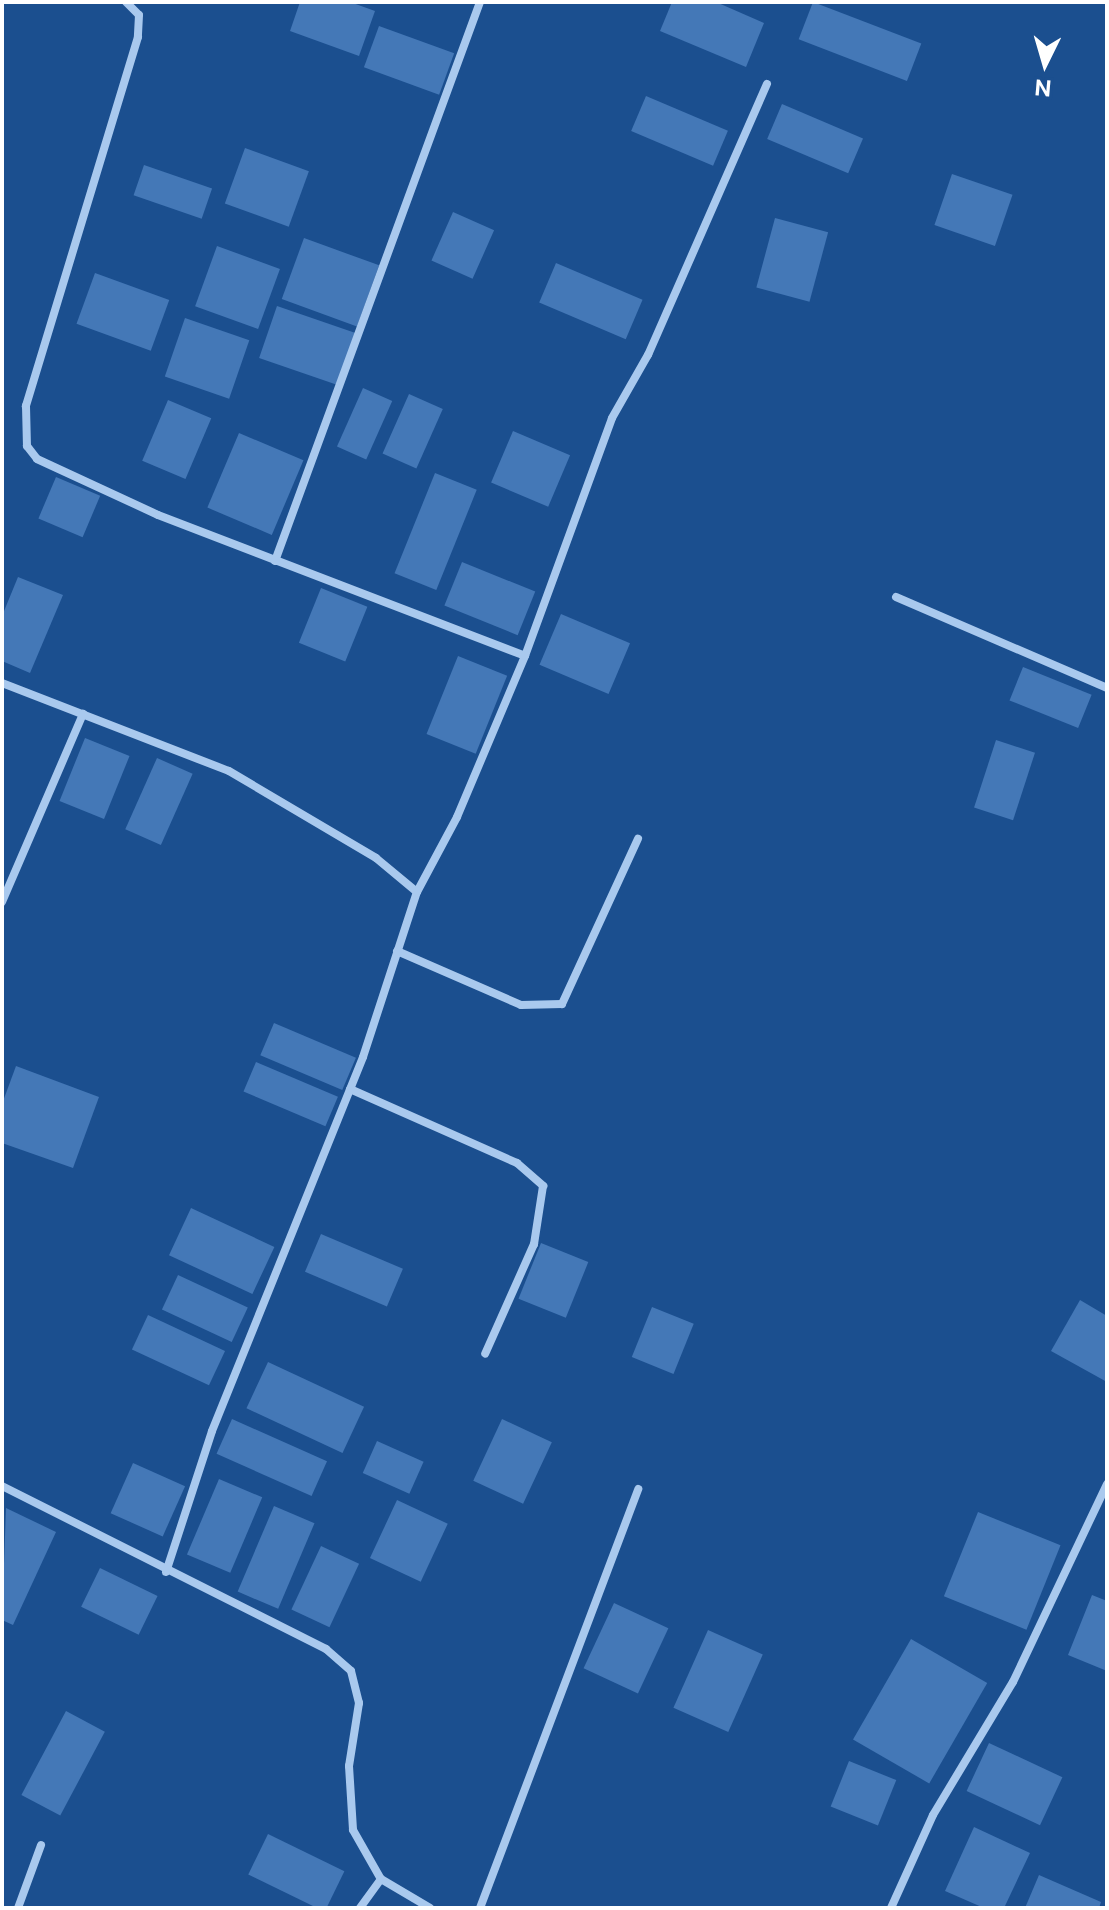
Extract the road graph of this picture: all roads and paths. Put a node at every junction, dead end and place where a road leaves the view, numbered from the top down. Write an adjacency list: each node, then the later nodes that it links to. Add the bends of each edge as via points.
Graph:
1 (126, 2): 4 (street, via 139,15 138,37 26,406 27,446 37,459)
2 (480, 2): 4 (street)
3 (767, 84): 6 (street, via 648,355 612,418)
4 (275, 561): 6 (street)
5 (896, 597): 8 (street)
6 (525, 656): 11 (street, via 457,817)
7 (2, 683): 9 (street)
8 (1107, 688)
9 (83, 714): 11 (street, via 229,771 376,858); 12 (street)
10 (638, 839): 13 (street, via 562,1004 521,1005)
11 (417, 892): 13 (street)
12 (2, 902)
13 (397, 951): 14 (street)
14 (350, 1089): 15 (street, via 517,1163 543,1186 534,1244); 19 (street, via 212,1431)
15 (485, 1354)
16 (1107, 1484): 26 (street, via 1013,1682 933,1815)
17 (2, 1486): 19 (street)
18 (638, 1489): 25 (street)
19 (166, 1572): 21 (street, via 326,1649 351,1671 359,1703 349,1766 353,1830)
20 (41, 1845): 22 (street)
21 (381, 1879): 23 (street); 24 (street)
22 (18, 1908)
23 (360, 1908)
24 (430, 1908)
25 (480, 1908)
26 (891, 1908)

